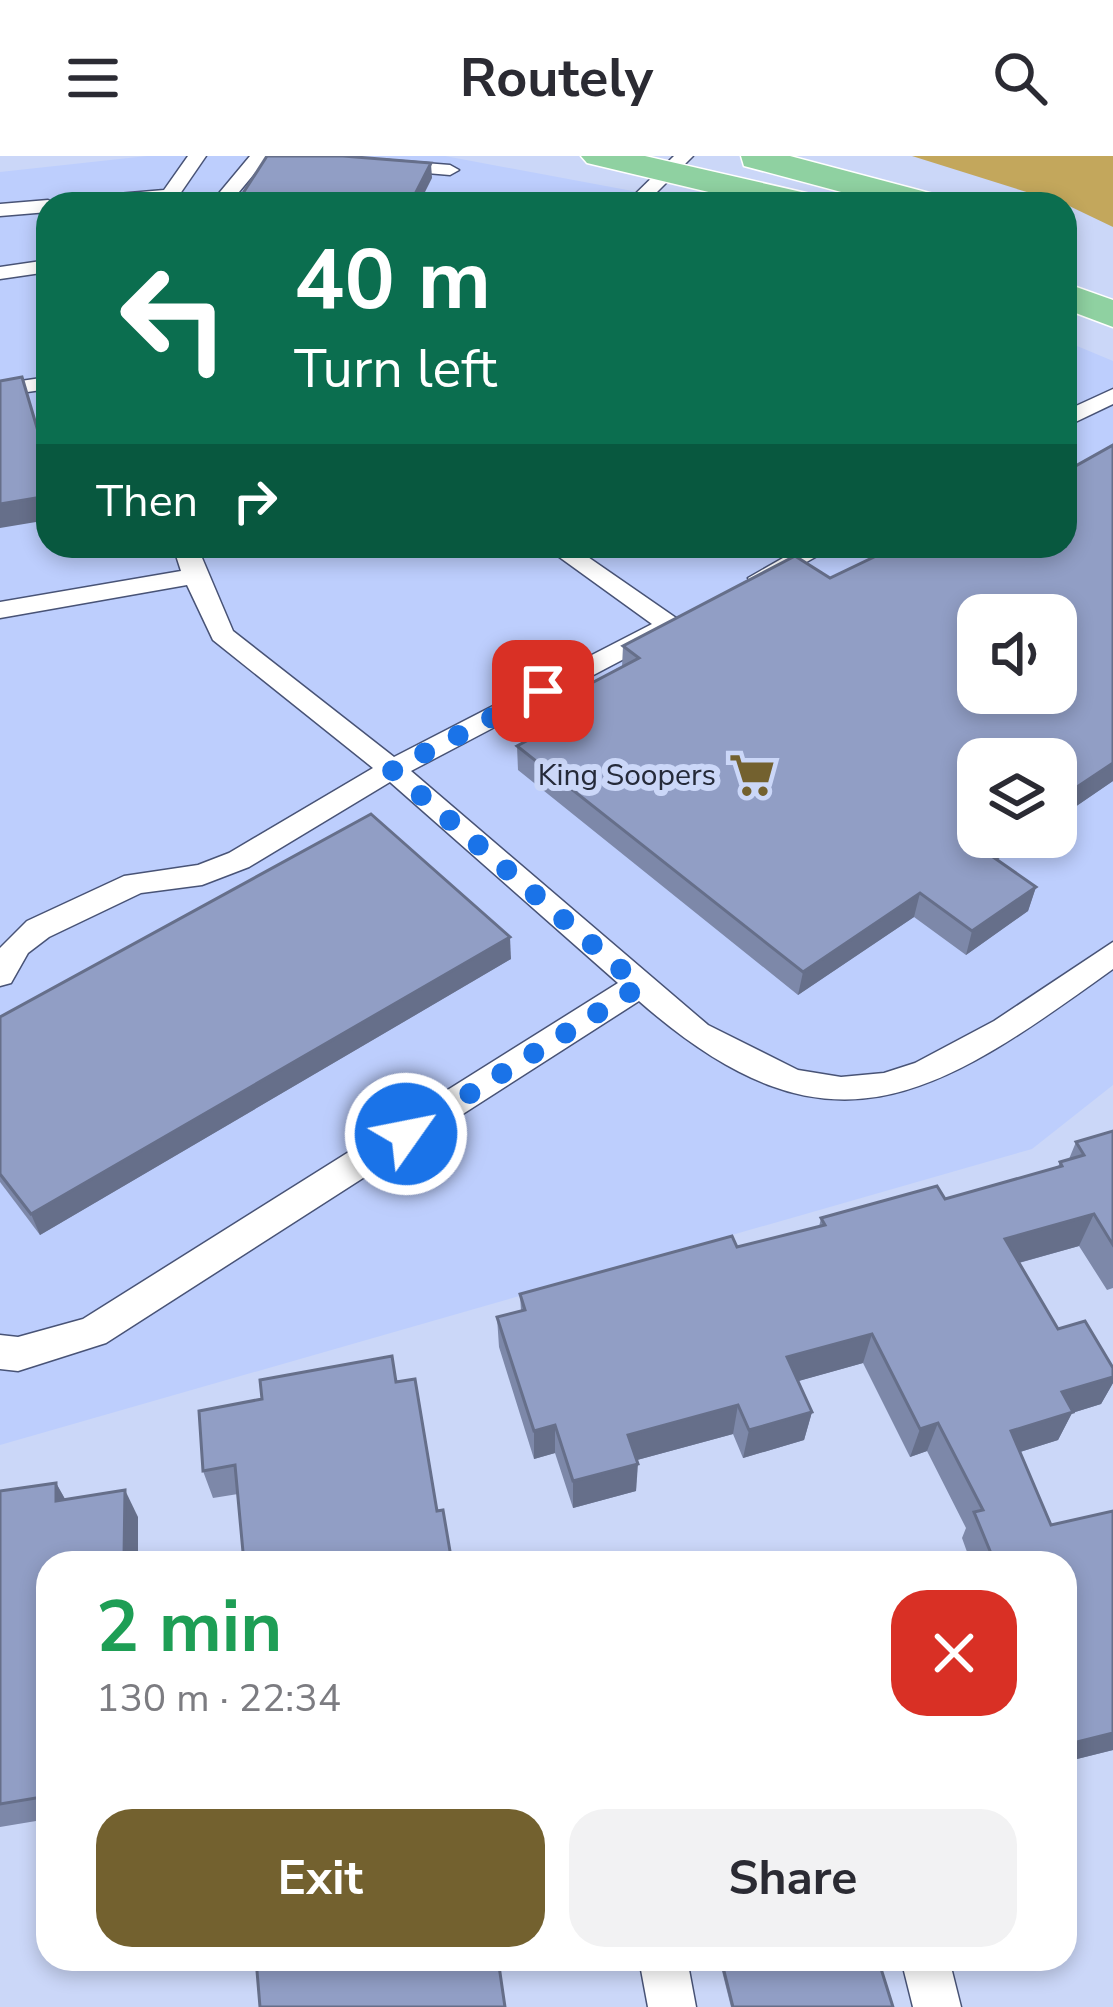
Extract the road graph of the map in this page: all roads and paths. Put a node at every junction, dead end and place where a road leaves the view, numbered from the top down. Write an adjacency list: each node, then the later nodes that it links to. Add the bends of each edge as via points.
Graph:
1 (197, 156): 8 (lane)
2 (272, 156): 9 (lane, via 258,158)
3 (599, 156): 6 (main road)
4 (748, 156): 12 (main road)
5 (356, 162): 7 (lane)
6 (676, 163): 10 (lane); 11 (main road)
7 (450, 170)
8 (172, 192)
9 (229, 192)
10 (646, 192)
11 (768, 192)
12 (883, 192)
13 (36, 207): 14 (lane)
14 (0, 210)
15 (36, 262): 16 (lane)
16 (0, 263)
17 (36, 265): 18 (lane)
18 (0, 273)
19 (1077, 300): 20 (main road)
20 (1113, 315)
21 (36, 384): 22 (lane)
22 (0, 390)
23 (1113, 395): 24 (lane)
24 (1088, 408): 25 (lane); 26 (lane)
25 (1077, 414)
26 (1113, 420)
27 (189, 558): 30 (lane)
28 (576, 558): 33 (lane, via 679,620)
29 (800, 558): 31 (lane)
30 (195, 576): 32 (lane); 33 (lane, via 222,635)
31 (742, 588)
32 (0, 610)
33 (392, 770): 35 (lane, via 238,860 202,875 136,883 38,928); 36 (lane)
34 (1113, 953): 36 (lane, via 959,1058 859,1088 802,1084 744,1063)
35 (0, 975)
36 (640, 986): 37 (lane, via 93,1333)
37 (0, 1352)
38 (665, 1971): 40 (lane)
39 (928, 1971): 41 (lane)
40 (672, 2007)
41 (937, 2007)

